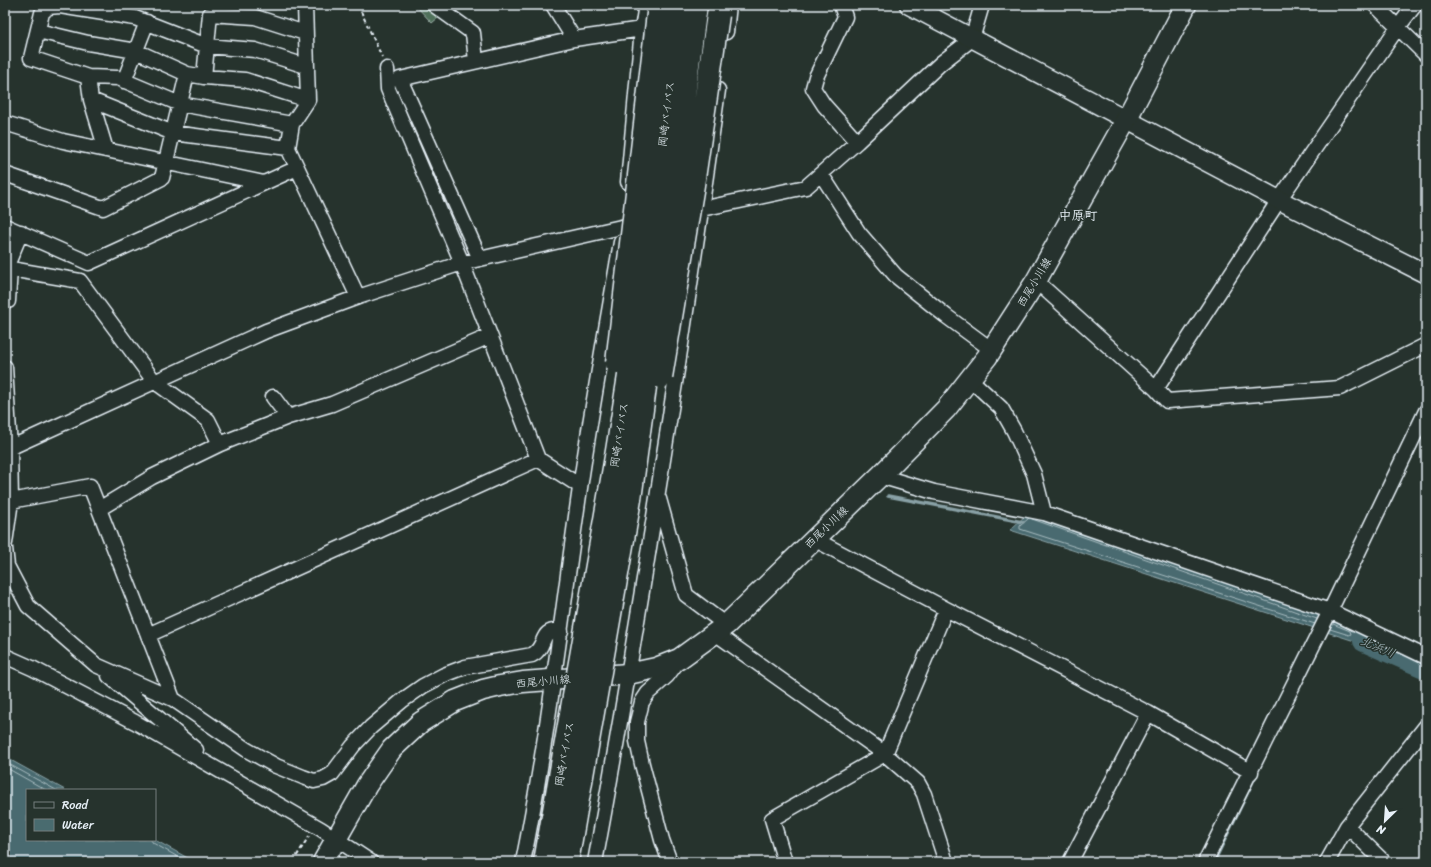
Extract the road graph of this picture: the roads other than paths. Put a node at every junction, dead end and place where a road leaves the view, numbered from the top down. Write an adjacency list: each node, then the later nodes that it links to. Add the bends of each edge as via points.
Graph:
1 (305, 5): 19 (street)
2 (434, 5): 25 (street, via 473,33)
3 (553, 5): 20 (street)
4 (646, 5): 17 (street)
5 (659, 5): 71 (highway, bridge, via 610,435)
6 (679, 5): 71 (highway, 岡崎バイパス, bridge, via 640,307)
7 (696, 5): 76 (highway, 岡崎バイパス, bridge)
8 (841, 5): 39 (street, via 845,17 813,88 824,105)
9 (909, 5): 21 (street)
10 (982, 5): 21 (street)
11 (1186, 5): 35 (main road, 西尾小川線)
12 (1375, 5): 16 (street)
13 (1414, 5): 16 (street)
14 (723, 10): 48 (street); 76 (highway, bridge, via 673,312 640,489)
15 (147, 22): 18 (street, via 60,6 48,7 42,13); 22 (street); 23 (street)
16 (1398, 26): 24 (street); 47 (street)
17 (642, 29): 20 (street); 50 (street)
18 (38, 31): 23 (street); 29 (street, via 31,58)
19 (305, 33): 22 (street, via 255,17 210,14); 26 (street)
20 (574, 39): 25 (street)
21 (972, 39): 35 (street); 39 (street, via 941,63)
22 (207, 46): 26 (street, via 255,50); 30 (street)
23 (136, 51): 28 (street); 31 (street)
24 (1426, 56)
25 (476, 61): 52 (street, via 400,79)
26 (306, 66): 33 (street)
27 (387, 69): 53 (street, via 388,89)
28 (187, 74): 30 (street); 34 (street)
29 (88, 77): 31 (street, via 118,78); 32 (street)
30 (204, 77): 33 (street, via 245,80)
31 (124, 81): 34 (street)
32 (91, 100): 38 (street); 41 (street)
33 (308, 100): 37 (street)
34 (180, 104): 37 (street); 38 (street)
35 (1126, 120): 47 (street); 56 (main road, 西尾小川線)
36 (5, 123): 41 (street, via 63,141)
37 (292, 124): 40 (street)
38 (173, 133): 40 (street); 42 (street)
39 (857, 142): 45 (street)
40 (288, 148): 43 (street)
41 (106, 150): 42 (street)
42 (167, 163): 44 (street, via 162,178 103,208); 46 (street)
43 (297, 168): 46 (street); 57 (street)
44 (5, 174)
45 (821, 174): 48 (street, via 806,187); 61 (street, via 859,234 896,276)
46 (264, 183): 51 (street, via 89,263)
47 (1279, 200): 55 (street); 65 (street)
48 (702, 208): 50 (street); 75 (street)
49 (5, 226): 51 (street)
50 (624, 227): 52 (street); 74 (street)
51 (21, 232): 54 (street)
52 (480, 259): 53 (street)
53 (462, 263): 57 (street); 59 (street)
54 (7, 268): 58 (street); 64 (street, via 80,282)
55 (1426, 274)
56 (1036, 281): 61 (main road, 西尾小川線); 65 (street)
57 (358, 297): 64 (street, via 266,331)
58 (7, 301)
59 (490, 336): 68 (street, via 332,404); 72 (street)
60 (1426, 345): 65 (street, via 1340,388 1167,401)
61 (992, 350): 63 (main road, 西尾小川線)
62 (5, 367): 70 (street)
63 (970, 379): 73 (main road, 西尾小川線, via 946,410); 79 (street, via 1000,408 1014,431 1034,474)
64 (154, 381): 69 (street, via 208,420); 70 (street)
65 (1156, 389)
66 (273, 397): 68 (street)
67 (1426, 411): 84 (street)
68 (288, 417): 69 (street)
69 (220, 444): 78 (street, via 152,477)
70 (8, 449): 77 (street)
71 (617, 451): 104 (highway, 岡崎バイパス, bridge)
72 (538, 459): 74 (street); 87 (street)
73 (880, 476): 79 (street, via 934,492); 80 (main road, 西尾小川線)
74 (580, 486): 86 (street)
75 (658, 495): 85 (street, via 686,596); 92 (street)
76 (630, 499): 105 (highway, 岡崎バイパス, bridge)
77 (11, 500): 78 (street, via 90,486); 81 (street)
78 (99, 509): 87 (street)
79 (1044, 513): 84 (street)
80 (814, 539): 83 (street); 85 (main road, 西尾小川線)
81 (5, 543)
82 (5, 548): 91 (street, via 7,566 28,606)
83 (946, 610): 95 (street); 97 (street)
84 (1330, 611): 89 (street); 99 (street)
85 (720, 629): 90 (main road, 西尾小川線); 97 (street)
86 (561, 631): 93 (street); 94 (street, via 548,632 538,650 532,655 466,667 423,686 381,718 353,746 332,774 314,781 276,766 247,750)
87 (148, 635): 94 (street)
88 (5, 656): 98 (street, via 135,722)
89 (1426, 657)
90 (679, 659): 92 (main road, 西尾小川線, via 656,668); 107 (street, via 667,676 648,693 639,711 637,722 637,741 642,764)
91 (96, 665): 94 (street); 98 (street)
92 (628, 674): 93 (main road, 西尾小川線); 106 (street)
93 (554, 679): 101 (main road, 西尾小川線, via 483,690 455,701 421,722 392,749 367,785); 103 (street)
94 (173, 699)
95 (1148, 713): 99 (street); 110 (street)
96 (1426, 726): 100 (street)
97 (885, 754): 108 (street, via 772,819); 109 (street, via 921,788)
98 (222, 772): 101 (street, via 321,829)
99 (1251, 772): 111 (street)
100 (1347, 826): 112 (street); 113 (street)
101 (331, 849): 102 (street)
102 (371, 862)
103 (523, 862)
104 (545, 862)
105 (567, 862)
106 (595, 862)
107 (670, 862)
108 (785, 862)
109 (946, 862)
110 (1070, 862)
111 (1205, 862)
112 (1327, 862)
113 (1384, 862)

